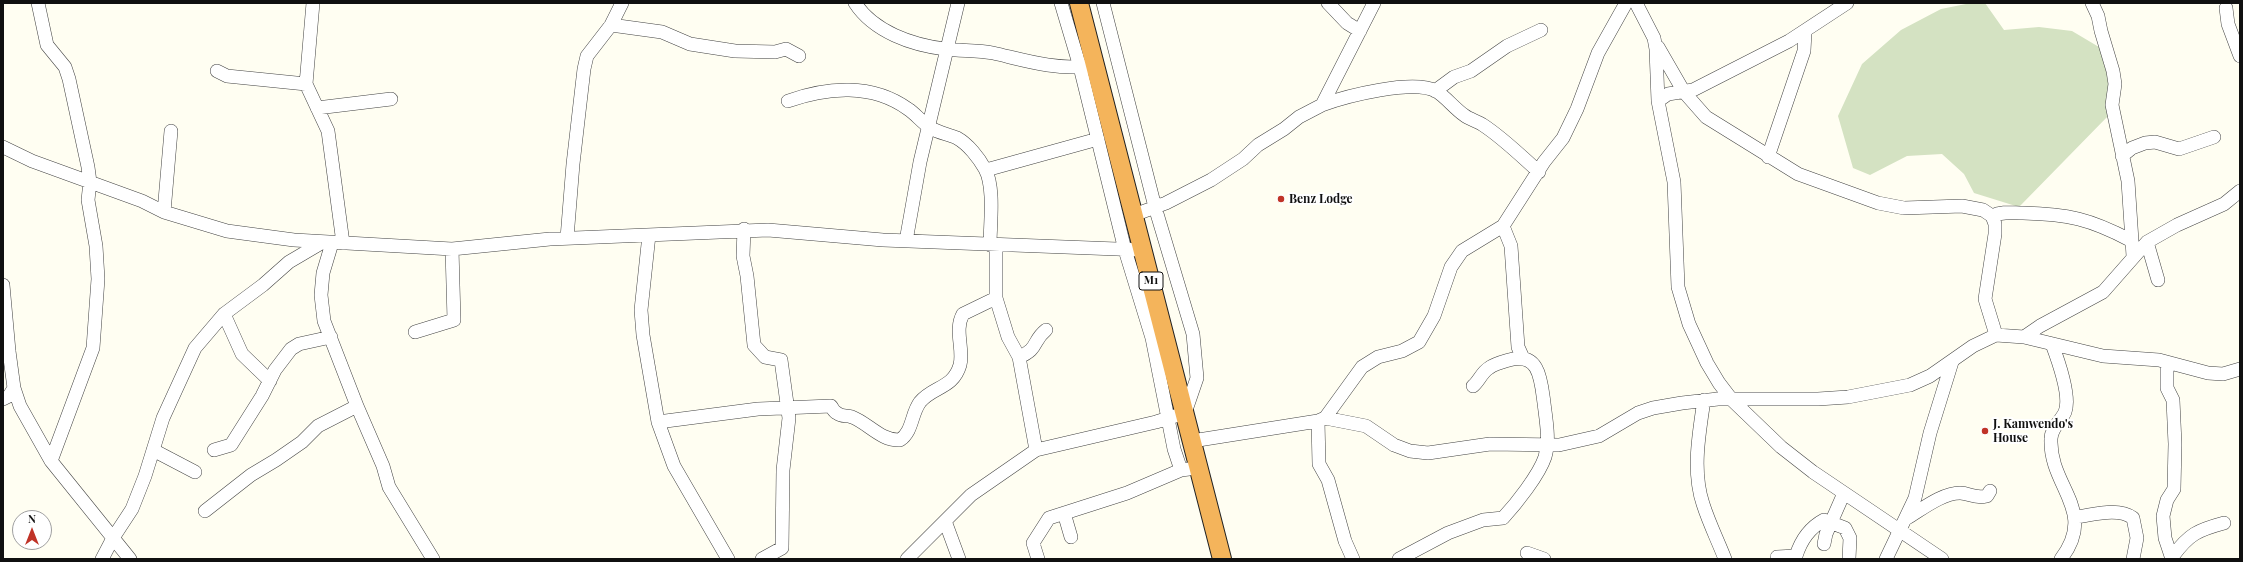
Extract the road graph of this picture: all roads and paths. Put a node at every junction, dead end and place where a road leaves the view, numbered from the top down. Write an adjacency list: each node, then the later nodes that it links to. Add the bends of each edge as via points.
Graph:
1 (38, 3): 42 (street, via 47,45 65,67 69,79)
2 (313, 3): 25 (street)
3 (622, 3): 15 (street)
4 (854, 3): 20 (street, via 873,22 888,32 920,45)
5 (958, 3): 20 (street)
6 (1103, 3): 44 (street)
7 (1328, 3): 17 (street, via 1347,23)
8 (1374, 3): 17 (street)
9 (1626, 3): 41 (street, via 1598,53 1563,138)
10 (1636, 3): 19 (street)
11 (1847, 3): 18 (street)
12 (2092, 3): 38 (street, via 2113,72 2115,84 2112,105)
13 (1068, 7): 23 (highway, M1)
14 (2226, 8): 22 (street, via 2228,24)
15 (611, 25): 21 (street, via 662,32 690,44 734,51 775,52 786,49); 51 (street, via 587,56 584,69)
16 (1541, 30): 26 (street, via 1507,46 1471,71 1454,77)
17 (1360, 31): 31 (street)
18 (1805, 32): 27 (street); 39 (street, via 1804,50)
19 (1654, 38): 27 (street, via 1664,61); 30 (street)
20 (945, 49): 23 (street, via 992,53 1052,66); 33 (street)
21 (799, 56)
22 (2240, 56)
23 (1087, 66): 36 (street); 46 (highway, M1)
24 (216, 71): 25 (street, via 227,76)
25 (306, 84): 32 (street)
26 (1435, 91): 31 (street, via 1412,87 1380,90 1336,99); 41 (street, via 1464,116 1483,125 1510,145)
27 (1684, 92): 30 (street, via 1668,94); 39 (street, via 1706,117)
28 (391, 99): 32 (street)
29 (788, 101): 33 (street, via 811,93 832,90 872,92 908,108)
30 (1658, 101): 81 (street, via 1674,182 1676,265 1680,296 1698,344 1719,383)
31 (1322, 105): 44 (street, via 1299,117 1211,180)
32 (317, 108): 55 (street, via 328,131)
33 (928, 126): 40 (street, via 958,139 968,147); 52 (street)
34 (171, 131): 45 (street)
35 (2214, 137): 38 (street, via 2179,149 2155,142 2145,143 2132,148)
36 (1098, 139): 40 (street); 58 (street)
37 (4, 150): 42 (street)
38 (2122, 156): 53 (street, via 2128,181)
39 (1768, 157): 47 (street, via 1814,180 1878,203 1904,208 1962,206 1983,210)
40 (986, 170): 56 (street, via 990,181)
41 (1539, 172): 48 (street)
42 (90, 182): 45 (street); 92 (street, via 88,200 96,246 98,279 93,348)
43 (2240, 191): 54 (street, via 2224,204)
44 (1155, 207): 46 (street); 84 (street, via 1193,334 1197,378)
45 (164, 212): 55 (street, via 227,231)
46 (1134, 215): 59 (highway, M1)
47 (1992, 216): 53 (street, via 2010,212 2068,216 2093,222); 67 (street, via 1995,234 1985,299)
48 (1503, 226): 72 (street, via 1511,246 1518,347); 85 (street, via 1462,251 1451,267 1434,316 1419,342 1402,351 1378,358 1362,368)
49 (744, 230): 50 (street); 52 (street, via 799,231); 83 (street, via 743,256 754,345 765,357 782,360)
50 (649, 235): 51 (street); 86 (street, via 642,310 643,335)
51 (567, 238): 57 (street)
52 (906, 240): 56 (street)
53 (2130, 240): 60 (street)
54 (2147, 242): 60 (street); 61 (street)
55 (333, 243): 57 (street); 64 (street, via 289,262); 68 (street, via 323,273 321,295 324,321)
56 (993, 245): 58 (street); 63 (street)
57 (452, 249): 66 (street, via 454,320)
58 (1125, 250): 59 (street); 84 (street)
59 (1143, 250): 84 (highway, M1)
60 (2133, 256): 69 (street, via 2103,292)
61 (2158, 280)
62 (3, 285): 78 (street)
63 (996, 298): 71 (street, via 1008,336); 83 (street, via 963,314 959,323 960,364 957,372 950,383 920,402 908,431 900,440 884,436 851,417 843,417 831,406)
64 (224, 314): 76 (street, via 242,354); 89 (street, via 195,348 166,411)
65 (1046, 330): 71 (street, via 1040,334 1030,352)
66 (415, 332)
67 (1996, 335): 69 (street); 73 (street, via 1979,343)
68 (331, 336): 76 (street, via 295,346 275,370); 82 (street)
69 (2024, 337): 70 (street)
70 (2052, 344): 74 (street, via 2103,356 2150,359); 100 (street, via 2068,404 2051,438 2053,457)
71 (1019, 357): 91 (street)
72 (1523, 358): 77 (street, via 1511,359 1487,368); 88 (street, via 1532,362 1539,372)
73 (1952, 362): 81 (street, via 1910,386 1870,394 1818,399); 104 (street, via 1930,433 1915,498)
74 (2167, 363): 75 (street, via 2208,373 2223,374); 110 (street, via 2167,388 2173,400 2174,489 2167,500 2163,516)
75 (2240, 369)
76 (270, 381): 90 (street, via 230,445)
77 (1473, 386)
78 (14, 388): 79 (street, via 10,396); 92 (street, via 20,406)
79 (3, 399)
80 (1704, 400): 81 (street); 88 (street, via 1653,408 1638,413 1599,436); 123 (street, via 1697,473 1702,503)
81 (1732, 400): 97 (street, via 1795,458)
82 (357, 406): 98 (street, via 318,426 302,442 251,475); 113 (street, via 383,466 389,487)
83 (788, 408): 86 (street, via 702,415); 115 (street, via 783,470 782,548)
84 (1177, 416): 87 (highway, M1); 91 (street); 94 (street)
85 (1321, 420): 87 (street); 88 (street, via 1366,426 1394,445 1410,451 1422,452 1490,444); 120 (street, via 1319,464 1328,480 1345,541)
86 (658, 422): 114 (street, via 674,466)
87 (1192, 440): 93 (highway, M1)
88 (1548, 446): 121 (street, via 1540,469 1503,518 1483,520 1448,533)
89 (152, 450): 95 (street); 106 (street, via 132,508)
90 (214, 450)
91 (1036, 450): 101 (street, via 972,495)
92 (51, 462): 106 (street)
93 (1199, 468): 94 (street); 119 (highway, M1)
94 (1181, 470): 99 (street, via 1127,493)
95 (195, 472)
96 (1990, 491): 104 (street, via 1987,496 1977,498 1960,493 1944,497)
97 (1844, 492): 102 (street); 104 (street)
98 (205, 511)
99 (1064, 514): 105 (street); 118 (street, via 1049,518 1033,543)
100 (2076, 517): 127 (street, via 2073,540); 128 (street, via 2106,513 2128,514 2133,518 2137,538)
101 (945, 521): 116 (street); 117 (street)
102 (1831, 522): 107 (street); 124 (street, via 1824,520 1815,525 1800,542 1796,556); 125 (street, via 1845,528 1850,538)
103 (2224, 523): 110 (street, via 2199,530 2184,540)
104 (1903, 524): 109 (street); 126 (street)
105 (1071, 537)
106 (113, 538): 111 (street); 112 (street)
107 (1824, 544)
108 (1527, 553): 122 (street)
109 (1936, 556)
110 (2172, 558)
111 (102, 559)
112 (130, 559)
113 (433, 559)
114 (728, 559)
115 (762, 559)
116 (907, 559)
117 (959, 559)
118 (1038, 559)
119 (1222, 559)
120 (1353, 559)
121 (1399, 559)
122 (1544, 559)
123 (1725, 559)
124 (1777, 559)
125 (1848, 559)
126 (1886, 559)
127 (2061, 559)
128 (2133, 559)

